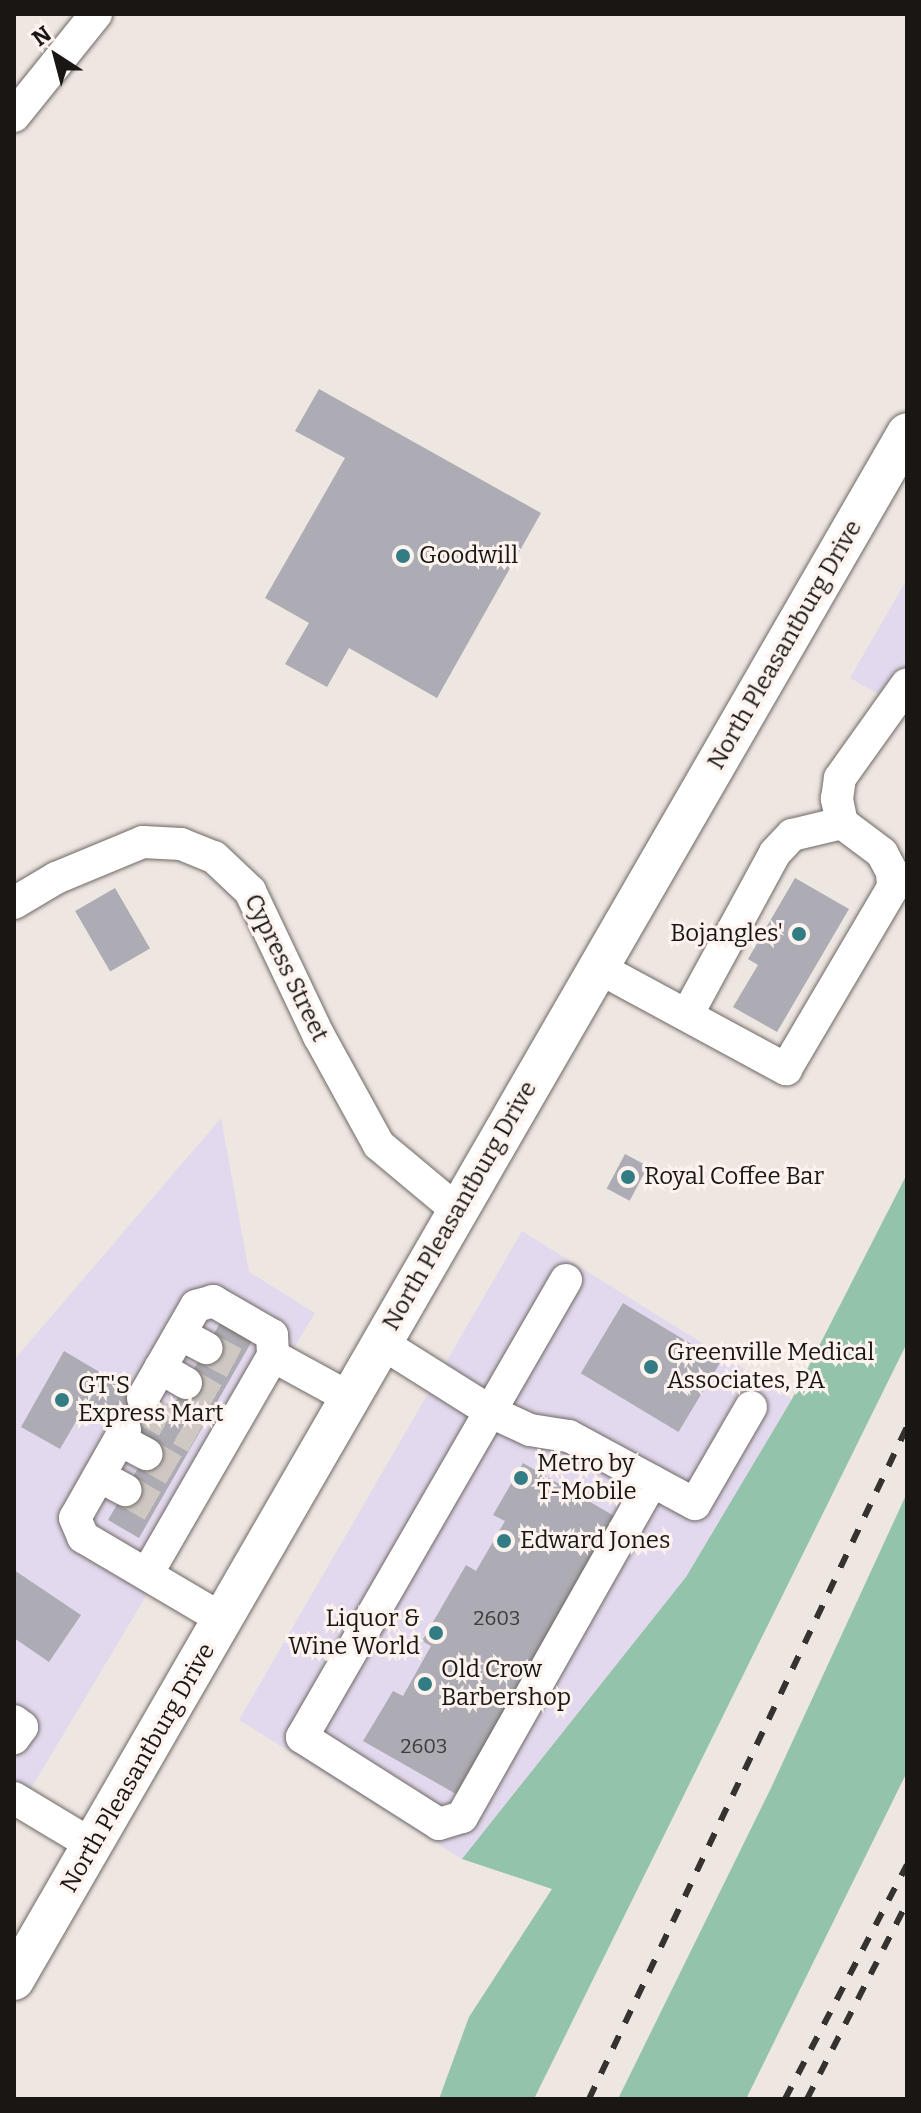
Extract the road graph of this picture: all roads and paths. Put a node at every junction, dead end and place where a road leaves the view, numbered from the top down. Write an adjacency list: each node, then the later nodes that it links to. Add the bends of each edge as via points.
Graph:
1 (96, 14): 2 (street)
2 (14, 116)
3 (907, 433): 7 (main road, North Pleasantburg Drive)
4 (907, 684): 5 (street, via 840,778 836,811)
5 (842, 823): 8 (street, via 792,835 775,853); 8 (street, via 882,853 893,887 786,1069)
6 (14, 903): 9 (street, Cypress Street, via 56,878 143,842 181,844 214,857 250,891 319,1036 379,1145)
7 (599, 968): 8 (street); 9 (main road, North Pleasantburg Drive)
8 (687, 1015)
9 (458, 1211): 11 (main road, North Pleasantburg Drive)
10 (566, 1280): 16 (street)
11 (380, 1342): 13 (main road, North Pleasantburg Drive); 16 (street)
12 (257, 1367): 13 (street); 14 (street, via 272,1335 213,1301 196,1306 193,1341 173,1376); 19 (street, via 167,1514)
13 (348, 1397): 20 (main road, North Pleasantburg Drive)
14 (143, 1398)
15 (751, 1407): 18 (street, via 695,1504)
16 (491, 1412): 18 (street, via 530,1430 569,1436); 18 (street, via 302,1737 439,1824 462,1817)
17 (130, 1441): 19 (street, via 112,1483 75,1518 83,1537)
18 (652, 1481)
19 (147, 1574): 20 (street)
20 (222, 1619): 24 (main road, North Pleasantburg Drive)
21 (14, 1721): 22 (street, via 22,1727)
22 (14, 1738)
23 (14, 1798): 24 (street)
24 (94, 1846): 25 (main road, North Pleasantburg Drive)
25 (14, 1980)

